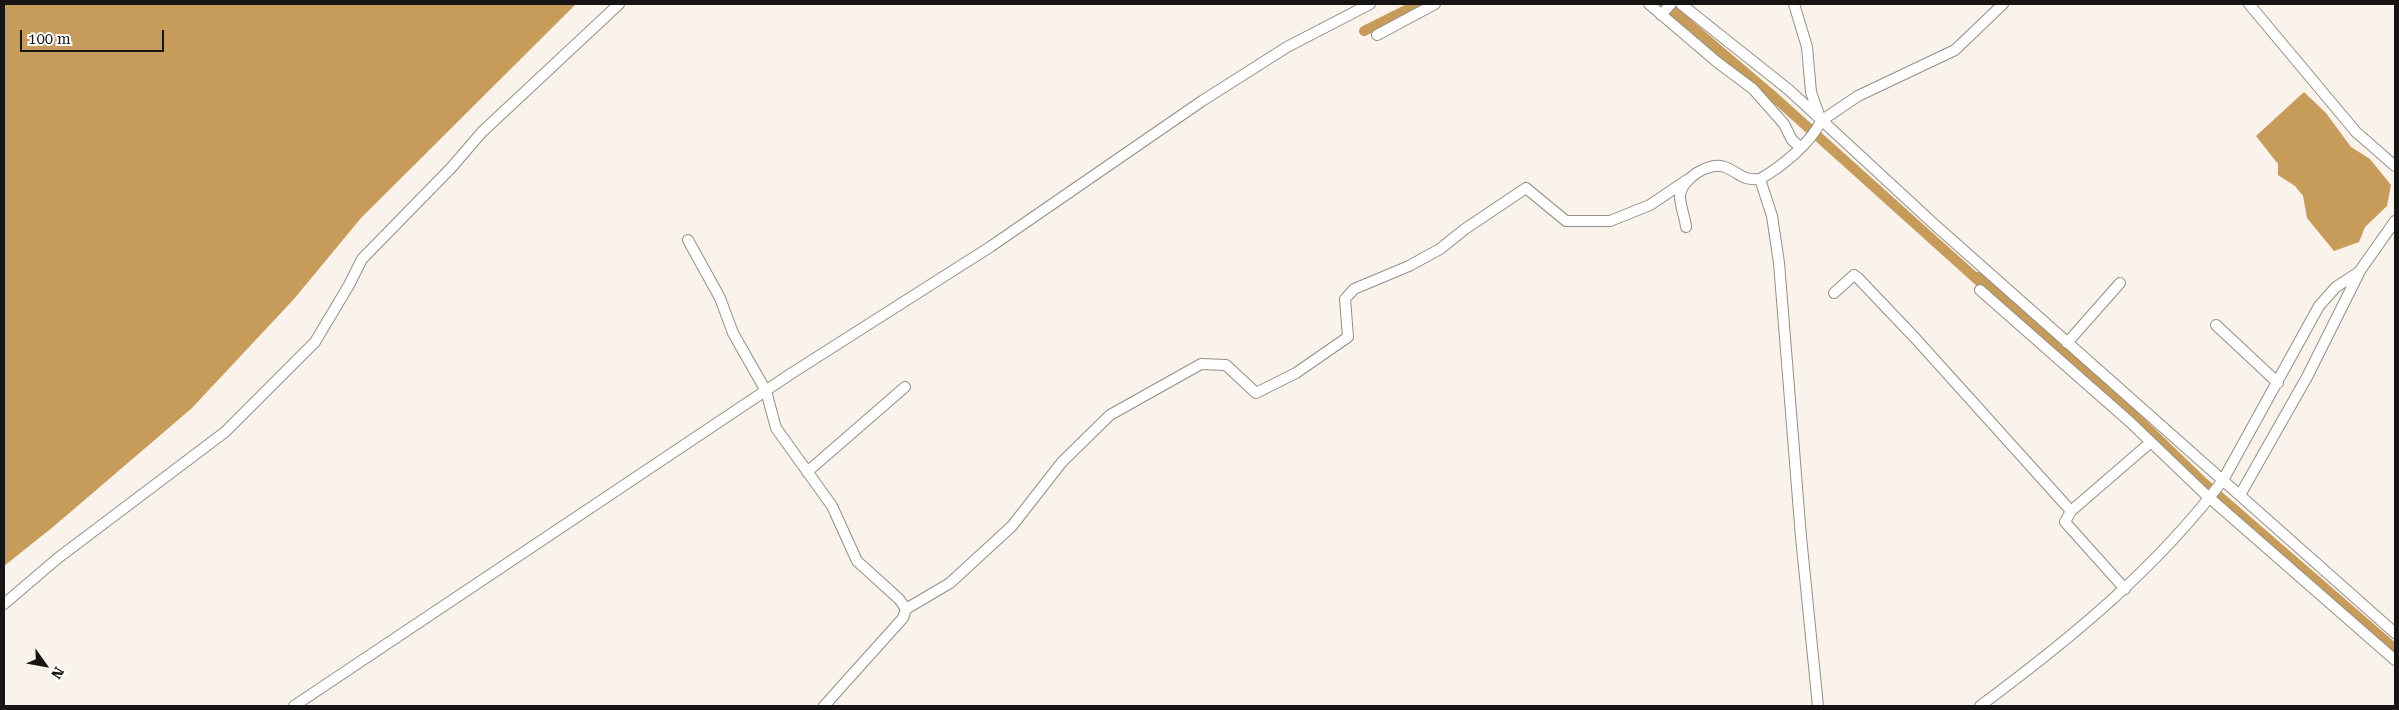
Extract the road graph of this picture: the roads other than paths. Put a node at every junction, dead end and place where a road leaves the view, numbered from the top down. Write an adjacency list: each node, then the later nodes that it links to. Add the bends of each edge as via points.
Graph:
1 (619, 4): 34 (street, via 482,132 362,259 315,342 225,432 65,553)
2 (1370, 4): 26 (street, via 1287,47 1202,101 990,247)
3 (1435, 4): 9 (street)
4 (1649, 4): 8 (street)
5 (1794, 4): 10 (street, via 1807,47 1811,92)
6 (2003, 4): 10 (street, via 1955,50 1858,96)
7 (2249, 4): 12 (street, via 2356,132)
8 (1670, 8): 10 (street, via 1789,90); 11 (street, via 1717,62 1753,89 1784,124 1792,140)
9 (1377, 35)
10 (1820, 124): 11 (street); 23 (street)
11 (1803, 144): 14 (street, via 1778,169)
12 (2395, 166)
13 (1687, 180): 14 (street, via 1707,168 1723,166 1748,180); 16 (street, via 1680,196); 35 (street, via 1650,205 1610,221 1566,221 1526,188 1440,249 1354,289 1344,299 1348,337 1296,373 1256,393 1226,365 1201,364 1158,387 1110,415 1062,462 1012,526 950,583)
14 (1760, 180): 40 (street, via 1772,216 1779,263)
15 (2395, 222): 18 (street)
16 (1686, 227)
17 (688, 240): 26 (street, via 720,298 733,333)
18 (2359, 272): 24 (street, via 2336,287 2320,306); 30 (street, via 2307,377)
19 (2120, 283): 23 (street)
20 (1980, 290): 27 (street)
21 (1834, 292): 32 (street, via 1854,276 1858,278)
22 (2216, 324): 24 (street)
23 (2067, 343): 29 (street)
24 (2278, 383): 29 (street)
25 (905, 387): 28 (street)
26 (766, 391): 28 (street, via 776,428); 38 (street)
27 (2151, 442): 31 (street); 32 (street)
28 (807, 472): 35 (street, via 832,506 856,561)
29 (2223, 480): 30 (street); 31 (street)
30 (2240, 495): 36 (street)
31 (2209, 497): 33 (street); 37 (street)
32 (2071, 511): 33 (street, via 2065,522)
33 (2125, 589): 41 (street, via 2041,660)
34 (4, 604)
35 (906, 609): 39 (street, via 904,618)
36 (2395, 633)
37 (2395, 660)
38 (294, 706)
39 (824, 706)
40 (1818, 706)
41 (1980, 706)

